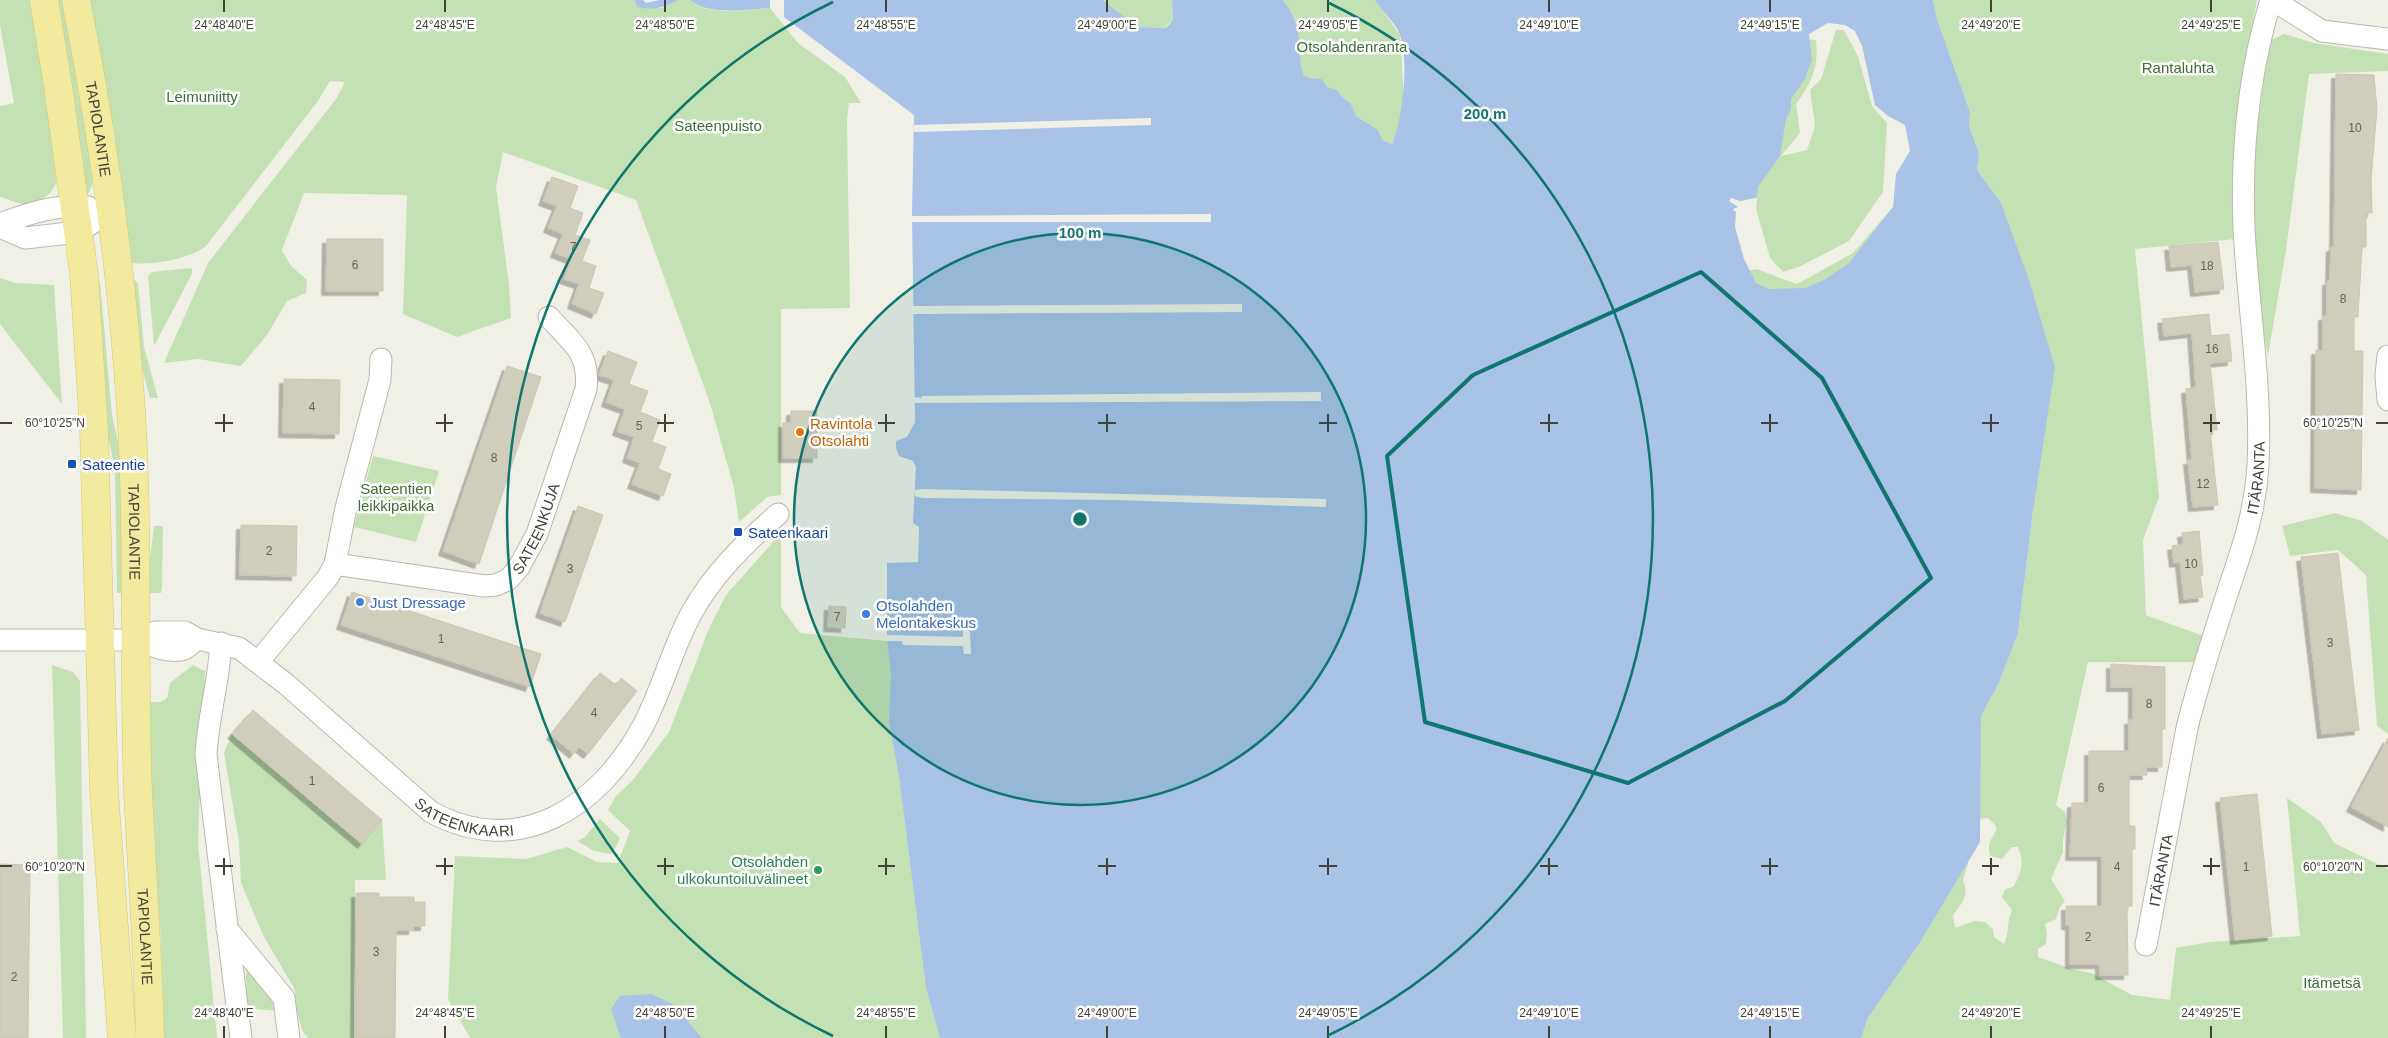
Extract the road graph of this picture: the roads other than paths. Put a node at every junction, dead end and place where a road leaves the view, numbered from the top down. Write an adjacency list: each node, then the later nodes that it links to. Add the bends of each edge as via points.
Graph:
1 (44, 0): 5 (main road, TAPIOLANTIE)
2 (76, 0): 6 (main road, TAPIOLANTIE)
3 (2272, 0): 4 (street, via 2322,31); 21 (street, ITÄRANTA, via 2251,76 2243,165 2244,229 2258,411 2255,503 2187,728)
4 (2388, 39)
5 (74, 205): 6 (street); 7 (street, via 23,215); 8 (main road, TAPIOLANTIE)
6 (111, 211): 8 (street); 16 (main road, TAPIOLANTIE, via 130,410)
7 (0, 226): 8 (street, via 25,238)
8 (78, 232): 17 (main road, TAPIOLANTIE, via 84,274 94,430)
9 (549, 318): 14 (street, SATEENKUJA, via 584,358 586,389 538,534 514,574 502,582 484,586)
10 (2388, 356): 12 (street)
11 (381, 359): 14 (street, via 380,380 346,508)
12 (2388, 400)
13 (778, 514): 19 (street, SATEENKAARI, via 738,552 702,595 690,615 642,728 612,770 567,811 527,828 480,830 455,824 431,812)
14 (335, 564): 19 (street)
15 (0, 640): 17 (street)
16 (137, 640): 17 (street); 18 (street, SATEENKAARI, via 161,649 184,649 197,639); 23 (main road, TAPIOLANTIE, via 138,791)
17 (99, 641): 22 (main road, TAPIOLANTIE, via 104,790)
18 (221, 643): 19 (street, SATEENKAARI, via 240,648); 20 (street, via 206,755)
19 (259, 661)
20 (227, 929): 24 (street); 25 (street, via 284,998)
21 (2146, 945)
22 (122, 1038)
23 (150, 1038)
24 (241, 1038)
25 (289, 1038)

